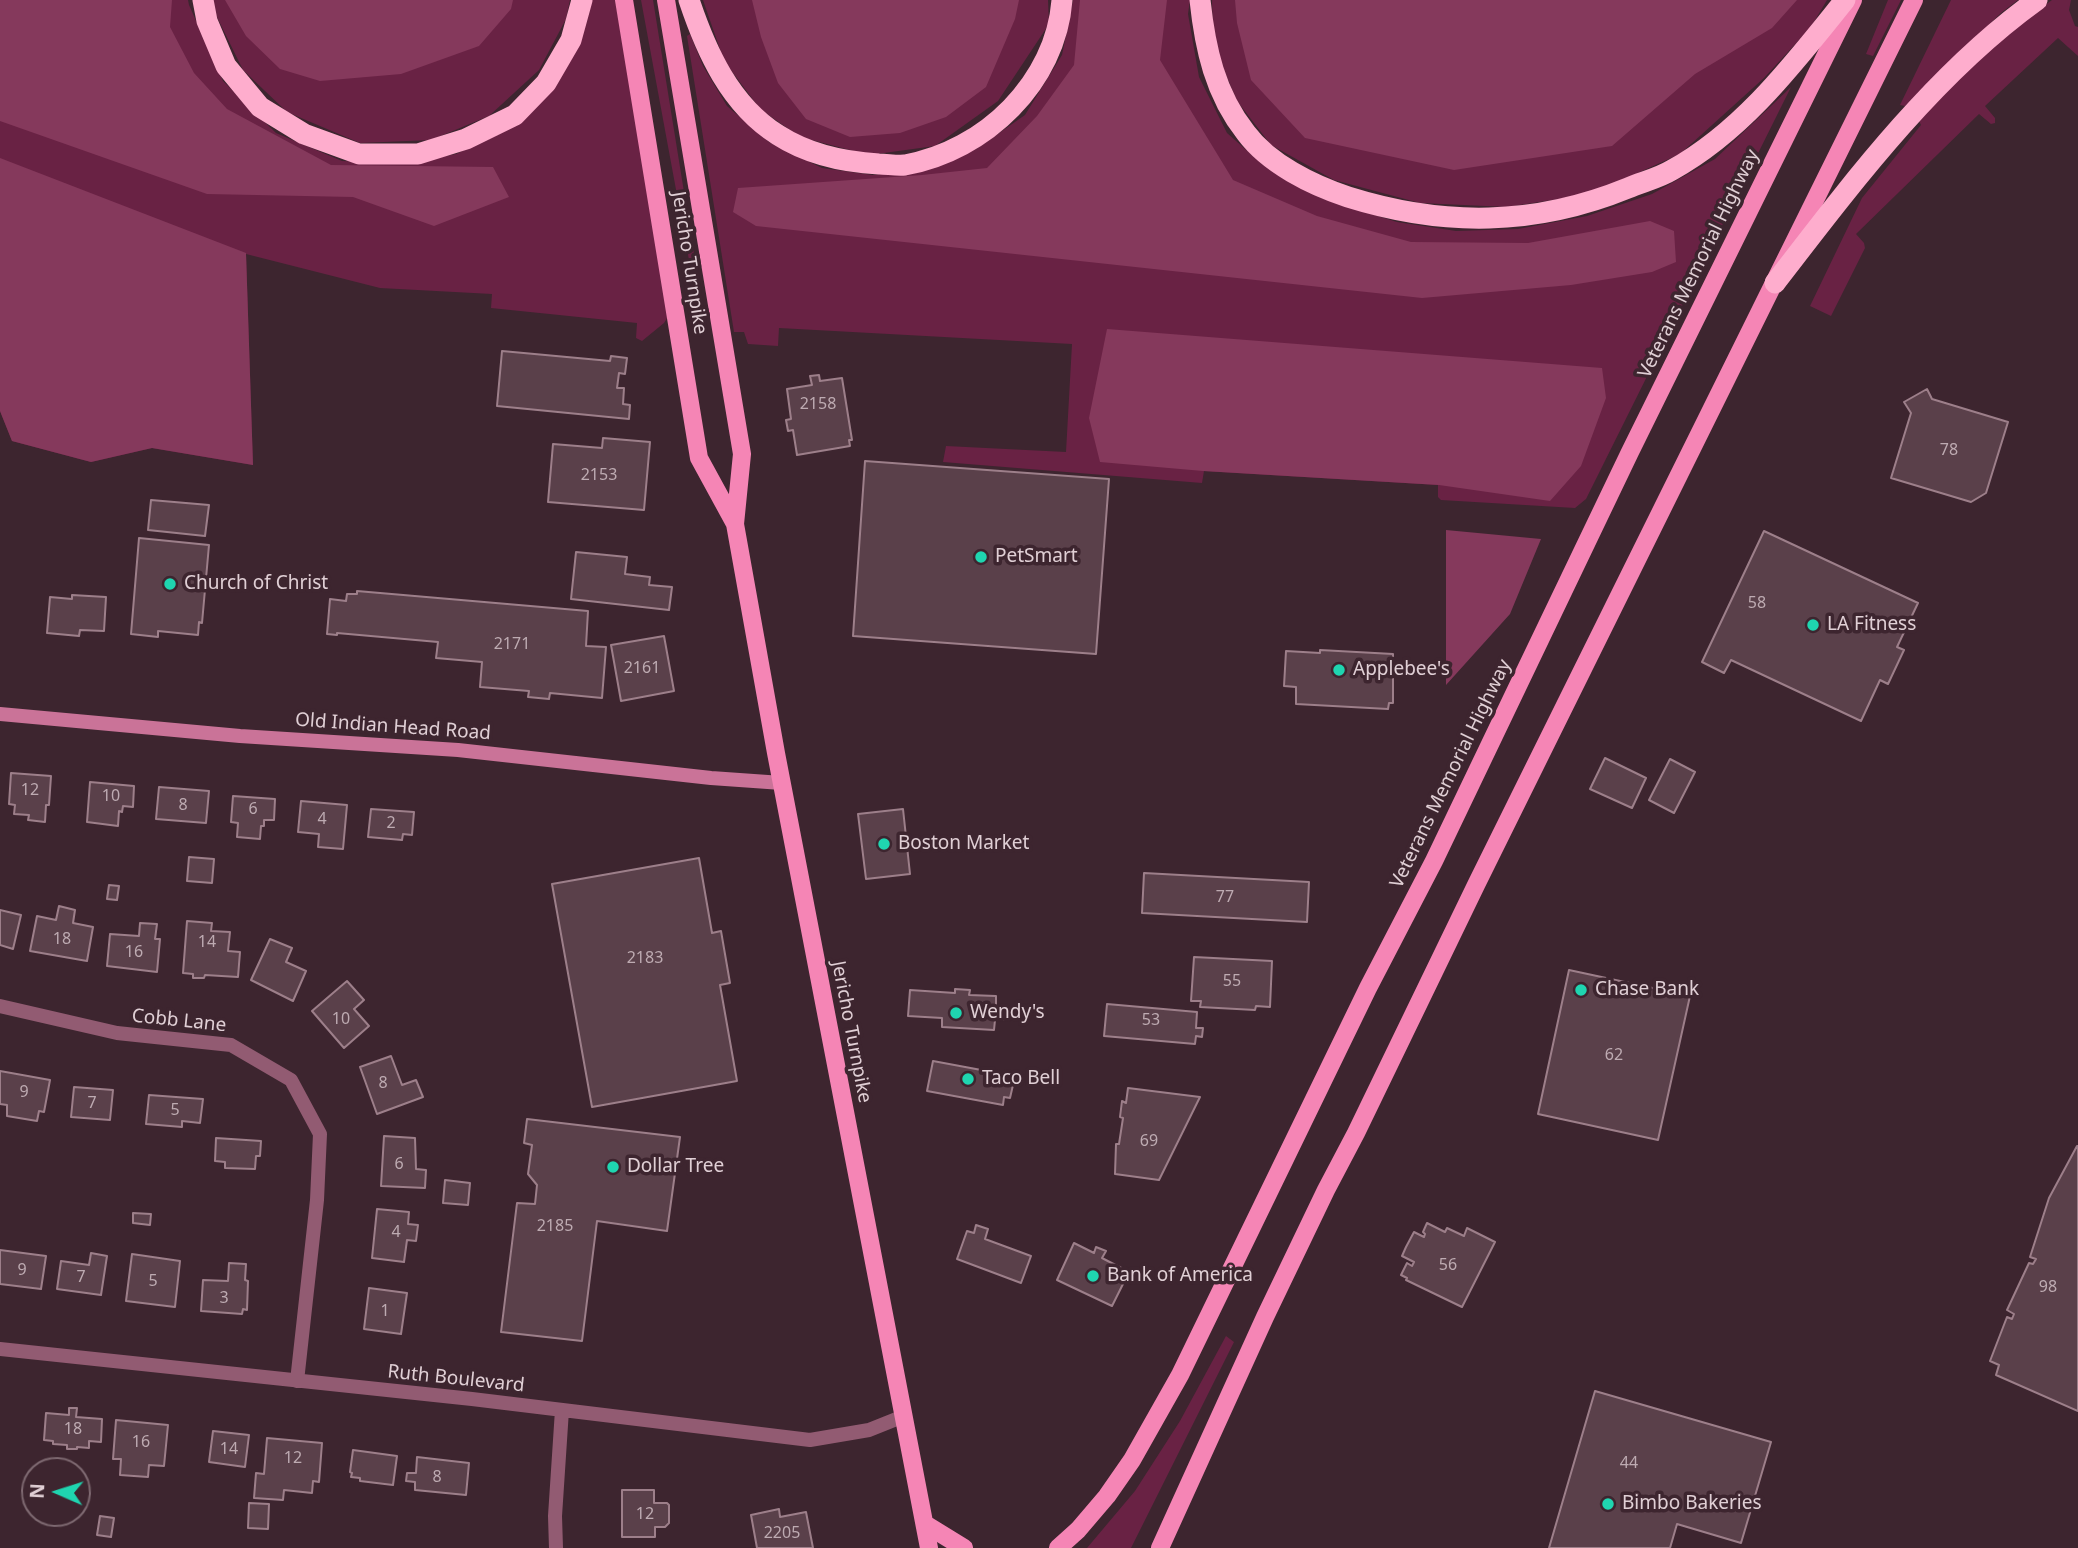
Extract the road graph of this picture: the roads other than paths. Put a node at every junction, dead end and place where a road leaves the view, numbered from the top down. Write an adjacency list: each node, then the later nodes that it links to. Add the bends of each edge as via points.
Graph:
1 (203, 0): 2 (highway, via 226,66 260,107 304,134 359,155 418,154 466,139 515,115 546,83 571,40)
2 (582, 0)
3 (624, 0): 13 (main road, Jericho Turnpike, via 699,458)
4 (666, 0): 13 (main road, Jericho Turnpike, via 742,454)
5 (689, 0): 6 (highway, via 721,75 776,134 814,154 903,165 951,152 989,129 1025,96 1048,55)
6 (1062, 0)
7 (1200, 0): 8 (highway, via 1208,57 1224,101 1247,135 1284,167 1327,190 1381,207 1483,220 1573,208 1672,171 1730,130)
8 (1845, 0)
9 (1853, 0): 25 (main road, Veterans Memorial Highway, via 1180,1375 1107,1496)
10 (1914, 0): 12 (main road)
11 (2037, 0): 12 (highway, via 1967,60 1901,127)
12 (1775, 283): 26 (main road, via 1326,1190)
13 (735, 524): 15 (main road, Jericho Turnpike)
14 (0, 714): 15 (street, Old Indian Head Road, via 458,750)
15 (782, 783): 20 (main road, Jericho Turnpike)
16 (0, 1006): 18 (street, Cobb Lane, via 117,1033 231,1045 291,1080 320,1134)
17 (0, 1349): 18 (street, Ruth Boulevard)
18 (297, 1381): 19 (street, Ruth Boulevard)
19 (562, 1410): 20 (street, Ruth Boulevard, via 810,1440 869,1430); 22 (street)
20 (904, 1416): 21 (main road, Jericho Turnpike)
21 (925, 1524): 23 (main road, Jericho Turnpike); 24 (main road)
22 (556, 1548)
23 (929, 1548)
24 (964, 1548)
25 (1058, 1548)
26 (1160, 1548)

